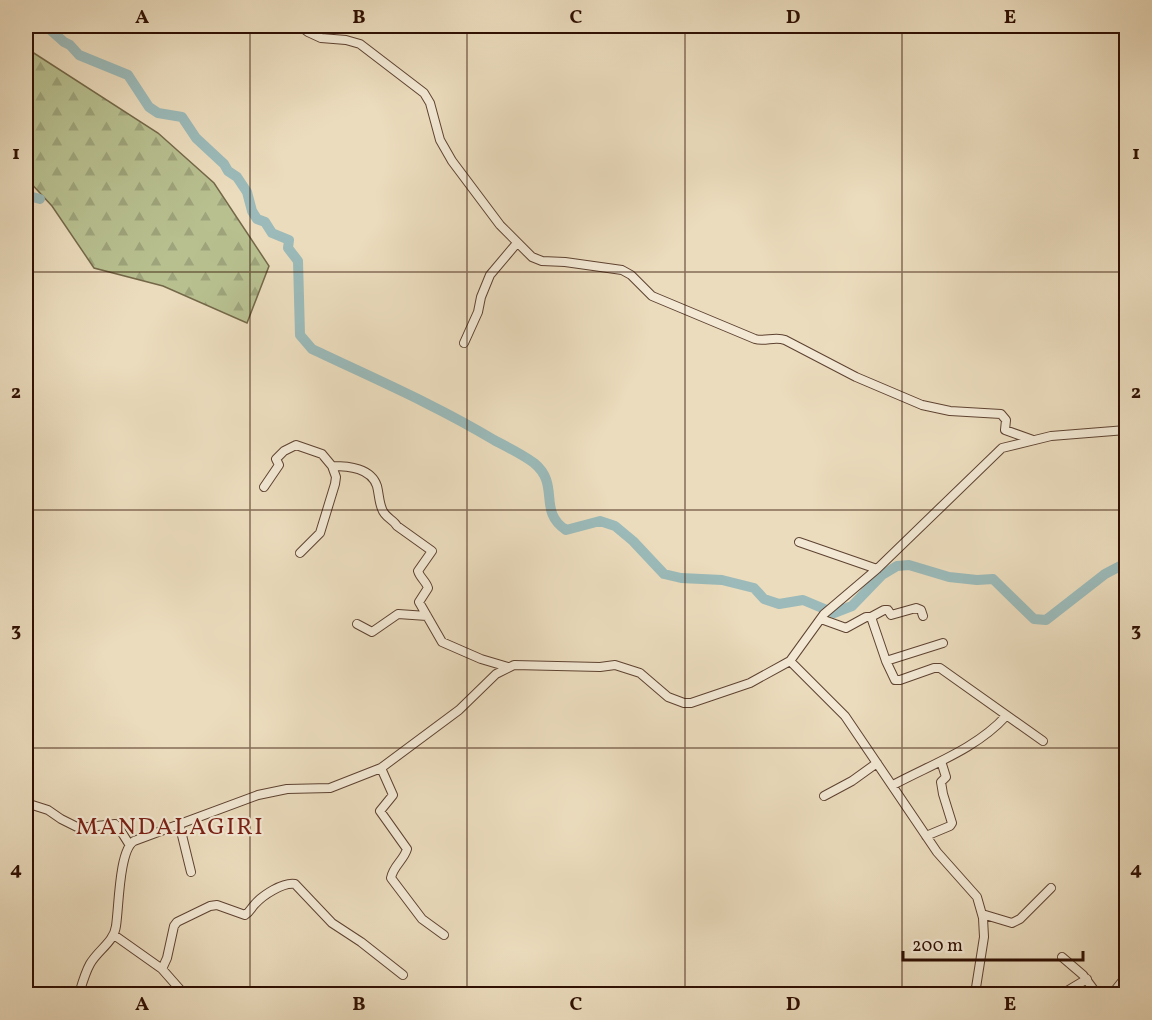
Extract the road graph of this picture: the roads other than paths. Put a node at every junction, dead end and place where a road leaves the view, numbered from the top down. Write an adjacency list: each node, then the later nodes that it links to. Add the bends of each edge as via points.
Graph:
1 (300, 26): 2 (street, via 321,38 360,44 424,93 448,155)
2 (517, 243): 3 (street, via 490,275); 5 (street, via 542,261 627,272 652,296 755,339 785,340 922,405 1002,414 1005,430)
3 (464, 343)
4 (1126, 430): 5 (street)
5 (1033, 440): 10 (street, via 995,453)
6 (332, 466): 7 (street, via 322,454 296,445 276,459 279,465); 9 (street, via 335,484 320,533); 11 (street, via 354,468 373,477 387,518 432,551 418,571 428,588 419,602)
7 (264, 487)
8 (799, 542): 10 (street)
9 (300, 553)
10 (877, 569): 12 (street)
11 (427, 616): 15 (street, via 398,614 372,632); 19 (street, via 442,642)
12 (822, 616): 14 (street, via 846,628); 17 (street)
13 (923, 616): 14 (street, via 916,608 891,615 884,610)
14 (871, 617): 18 (street)
15 (357, 624)
16 (943, 643): 18 (street)
17 (790, 661): 19 (street, via 750,683 691,703 668,697 640,674 615,665); 23 (street, via 845,716)
18 (886, 662): 20 (street, via 897,681 940,668)
19 (508, 667): 24 (street, via 459,710)
20 (1006, 716): 21 (street); 22 (street, via 981,739)
21 (1043, 741)
22 (942, 761): 25 (street); 29 (street, via 946,777 941,782 942,790 952,823)
23 (878, 763): 25 (street); 26 (street)
24 (381, 768): 28 (street, via 330,788 273,790); 35 (street, via 393,797 380,811 407,849 391,878 422,919)
25 (893, 785): 29 (street)
26 (824, 796)
27 (26, 803): 30 (street, via 48,810 79,828 115,824)
28 (179, 824): 30 (street); 31 (street)
29 (926, 836): 33 (street, via 977,897)
30 (129, 844): 34 (street, via 122,858)
31 (191, 872)
32 (1051, 888): 33 (street, via 1020,920 1012,922)
33 (982, 914): 43 (street, via 984,937)
34 (114, 934): 37 (street); 41 (street, via 90,964)
35 (444, 935)
36 (1062, 957): 40 (street)
37 (162, 969): 38 (street, via 176,923 217,905 245,915 258,901 289,883 295,884 332,923); 42 (street)
38 (403, 975)
39 (1124, 979): 46 (street)
40 (1087, 980): 44 (street); 45 (street)
41 (79, 994)
42 (184, 994)
43 (975, 994)
44 (1062, 994)
45 (1097, 994)
46 (1112, 994)

